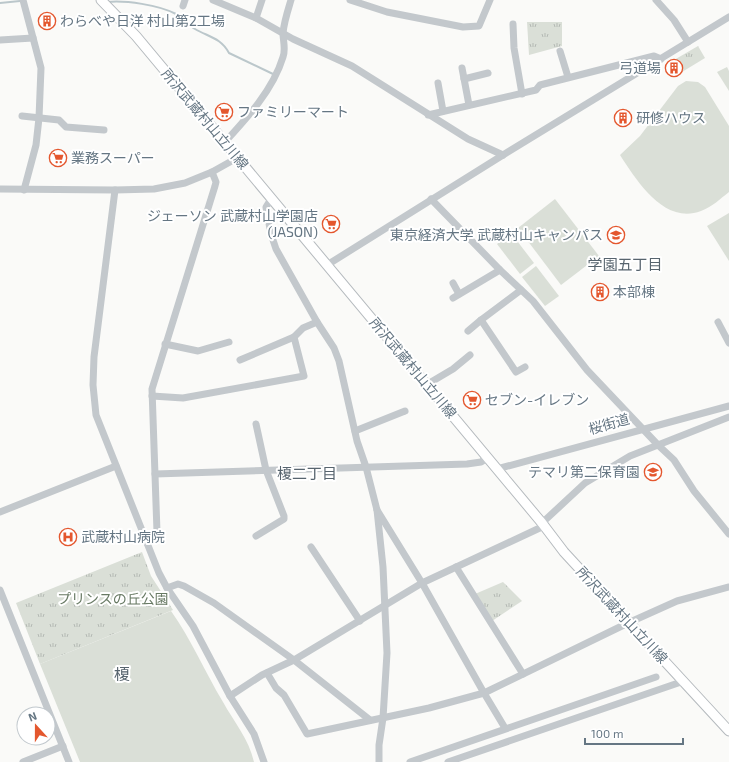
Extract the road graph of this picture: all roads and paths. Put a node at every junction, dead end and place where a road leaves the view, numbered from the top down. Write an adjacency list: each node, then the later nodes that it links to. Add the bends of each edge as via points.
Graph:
1 (23, 0): 13 (street)
2 (213, 0): 9 (street)
3 (262, 0): 9 (street)
4 (291, 0): 12 (street)
5 (350, 0): 6 (street, via 387,12 463,27 479,26)
6 (490, 0)
7 (656, 0): 15 (street, via 674,20)
8 (103, 2): 30 (main road, 所沢武蔵村山立川線, via 136,36)
9 (256, 18): 12 (street)
10 (729, 18): 15 (street)
11 (513, 24): 23 (street, via 514,48)
12 (283, 33): 26 (street, via 293,40 352,66); 30 (street, via 283,57 269,88)
13 (33, 38): 14 (street); 28 (street, via 41,68)
14 (0, 40)
15 (688, 42): 17 (street)
16 (560, 51): 20 (street)
17 (661, 59): 20 (street, via 654,56); 31 (street)
18 (462, 68): 21 (street)
19 (488, 73): 21 (street)
20 (568, 77): 23 (street, via 540,85 536,90)
21 (464, 79): 24 (street)
22 (438, 83): 25 (street)
23 (522, 94): 24 (street)
24 (469, 106): 25 (street)
25 (443, 111): 26 (street)
26 (428, 115): 31 (street, via 468,139)
27 (22, 116): 28 (street)
28 (39, 118): 29 (street, via 59,120 66,127); 35 (street, via 36,145)
29 (104, 130)
30 (224, 143): 32 (main road, 所沢武蔵村山立川線)
31 (503, 155): 38 (street)
32 (237, 158): 33 (street); 37 (main road, 所沢武蔵村山立川線)
33 (212, 172): 36 (street, via 173,186); 52 (street, via 215,186)
34 (0, 189): 35 (street)
35 (24, 190): 36 (street)
36 (114, 190): 66 (street, via 94,357 93,385 96,415)
37 (271, 199): 39 (main road, 所沢武蔵村山立川線); 46 (street, via 266,207 276,249)
38 (431, 199): 39 (street); 40 (street)
39 (327, 265): 56 (main road, 所沢武蔵村山立川線)
40 (500, 270): 42 (street); 43 (street)
41 (453, 283): 43 (street)
42 (521, 290): 45 (street); 62 (street, via 533,301 587,370)
43 (460, 294): 44 (street)
44 (453, 298)
45 (481, 320): 48 (street); 55 (street, via 516,372)
46 (317, 322): 49 (street, via 303,328); 63 (street, via 334,348 339,362)
47 (718, 322): 51 (street)
48 (468, 331)
49 (294, 337): 54 (street); 57 (street, via 304,376 183,398)
50 (229, 342): 52 (street, via 198,351)
51 (729, 343)
52 (165, 344): 57 (street)
53 (470, 355): 56 (street)
54 (240, 360)
55 (525, 367)
56 (426, 385): 65 (main road, 所沢武蔵村山立川線)
57 (152, 396): 70 (street)
58 (729, 406): 62 (street, 桜街道)
59 (405, 411): 63 (street)
60 (729, 417): 64 (street)
61 (256, 424): 69 (street)
62 (643, 428): 64 (street); 68 (street, 桜街道)
63 (355, 431): 67 (street)
64 (658, 445): 73 (street, via 630,456 585,483); 74 (street, via 674,460 694,491)
65 (487, 458): 67 (street, via 481,462 467,464); 68 (main road, 所沢武蔵村山立川線)
66 (116, 466): 72 (street); 76 (street)
67 (366, 467): 69 (street); 71 (street)
68 (497, 469): 73 (main road, 所沢武蔵村山立川線)
69 (266, 470): 70 (street); 75 (street, via 284,519)
70 (155, 474): 76 (street, via 157,532 156,537)
71 (376, 510): 79 (street); 83 (street)
72 (0, 512)
73 (543, 524): 78 (street); 85 (main road, 所沢武蔵村山立川線, via 564,552)
74 (729, 534)
75 (256, 536)
76 (147, 543): 81 (street)
77 (311, 547): 84 (street)
78 (456, 568): 79 (street); 88 (street)
79 (422, 583): 83 (street); 91 (street)
80 (729, 586): 85 (street, via 677,601)
81 (167, 588): 86 (street, via 178,584 214,603); 92 (street, via 193,626)
82 (0, 590): 99 (street)
83 (385, 606): 84 (street); 95 (street, via 386,653)
84 (360, 622): 86 (street)
85 (628, 623): 88 (street); 90 (main road, 所沢武蔵村山立川線)
86 (294, 660): 87 (street); 96 (street)
87 (267, 673): 92 (street); 96 (street, via 276,688 284,695 306,734)
88 (523, 674): 91 (street)
89 (656, 677): 93 (street)
90 (684, 681): 94 (street); 98 (main road, 所沢武蔵村山立川線)
91 (484, 693): 95 (street); 97 (street)
92 (230, 696): 102 (street, via 254,734)
93 (582, 702): 94 (street); 97 (street)
94 (587, 715): 105 (street)
95 (382, 718): 96 (street); 103 (street)
96 (370, 720)
97 (506, 728): 104 (street)
98 (729, 732)
99 (63, 746): 100 (street); 101 (street)
100 (23, 762)
101 (69, 762)
102 (264, 762)
103 (379, 762)
104 (410, 762)
105 (448, 762)

